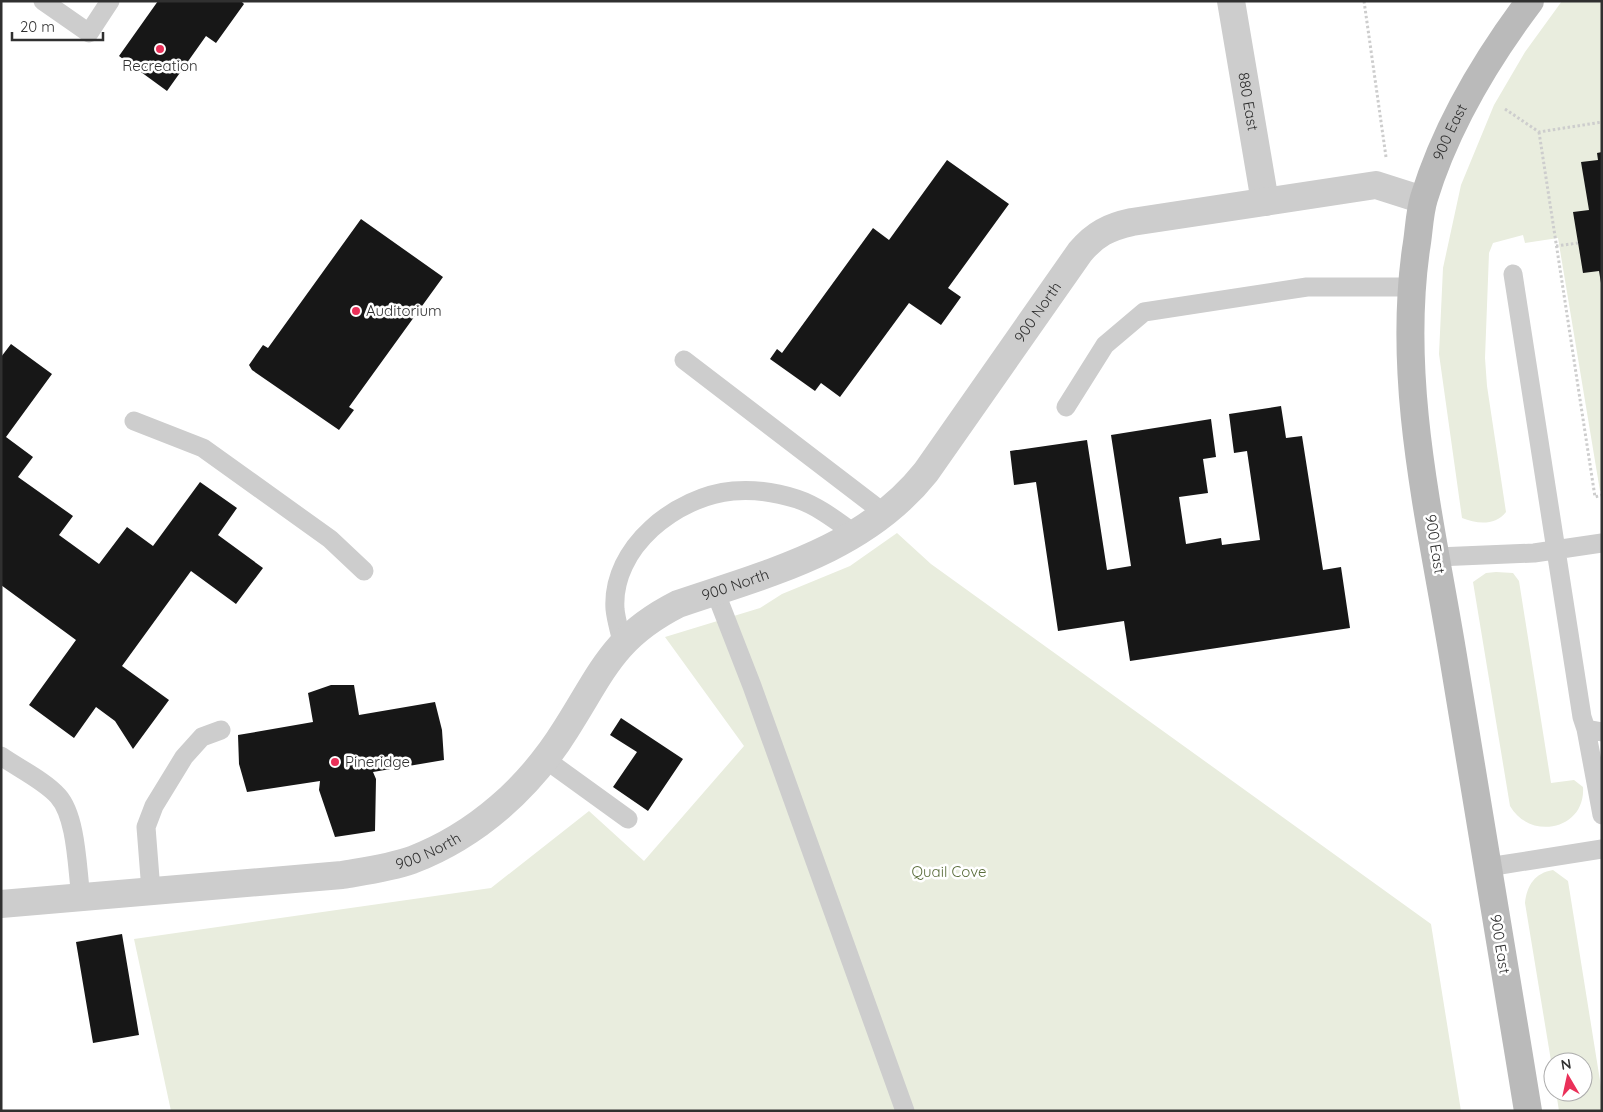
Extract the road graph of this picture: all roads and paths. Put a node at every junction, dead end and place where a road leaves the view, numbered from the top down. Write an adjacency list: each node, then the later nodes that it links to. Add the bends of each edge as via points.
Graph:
1 (43, 1): 2 (lane, via 89,33)
2 (110, 1)
3 (1231, 1): 11 (street, 880 East)
4 (1364, 1): 9 (path)
5 (1530, 1): 10 (street, 900 East, via 1480,72 1456,119)
6 (1505, 109): 8 (path)
7 (1602, 122): 8 (path)
8 (1539, 132): 13 (path)
9 (1386, 158)
10 (1423, 200): 11 (street, 900 North, via 1376,185); 15 (street, 900 East)
11 (1265, 202): 20 (street, 900 North, via 1116,225 1090,240 926,472 897,504)
12 (1578, 243): 13 (path)
13 (1556, 246): 19 (path, via 1594,497)
14 (1513, 274): 23 (lane)
15 (1411, 287): 17 (lane, via 1306,287 1144,312 1105,345); 24 (street, 900 East, via 1411,376)
16 (684, 360): 20 (lane)
17 (1066, 408)
18 (134, 421): 25 (lane, via 203,448 330,540)
19 (1602, 496)
20 (884, 513): 21 (street, 900 North)
21 (855, 534): 26 (street, 900 North, via 807,559); 27 (lane, via 826,513 798,499 766,492 733,491 696,500 665,517 630,554 619,579 615,608)
22 (1602, 543): 23 (lane)
23 (1558, 551): 24 (lane); 29 (lane)
24 (1437, 558): 35 (street, 900 East)
25 (364, 572)
26 (715, 591): 27 (street, 900 North, via 658,614); 39 (lane)
27 (622, 642): 31 (street, 900 North)
28 (221, 730): 36 (lane, via 202,737 184,757 154,806 146,827)
29 (1594, 731): 32 (lane)
30 (1, 756): 37 (lane, via 58,796 66,808)
31 (545, 759): 33 (lane); 36 (street, 900 North, via 512,797 478,825 411,860 342,875)
32 (1602, 815)
33 (628, 820)
34 (1602, 849): 35 (lane)
35 (1488, 867): 40 (street, 900 East)
36 (150, 892): 37 (street, 900 North)
37 (81, 897): 38 (street, 900 North)
38 (1, 904)
39 (905, 1111)
40 (1528, 1111)

